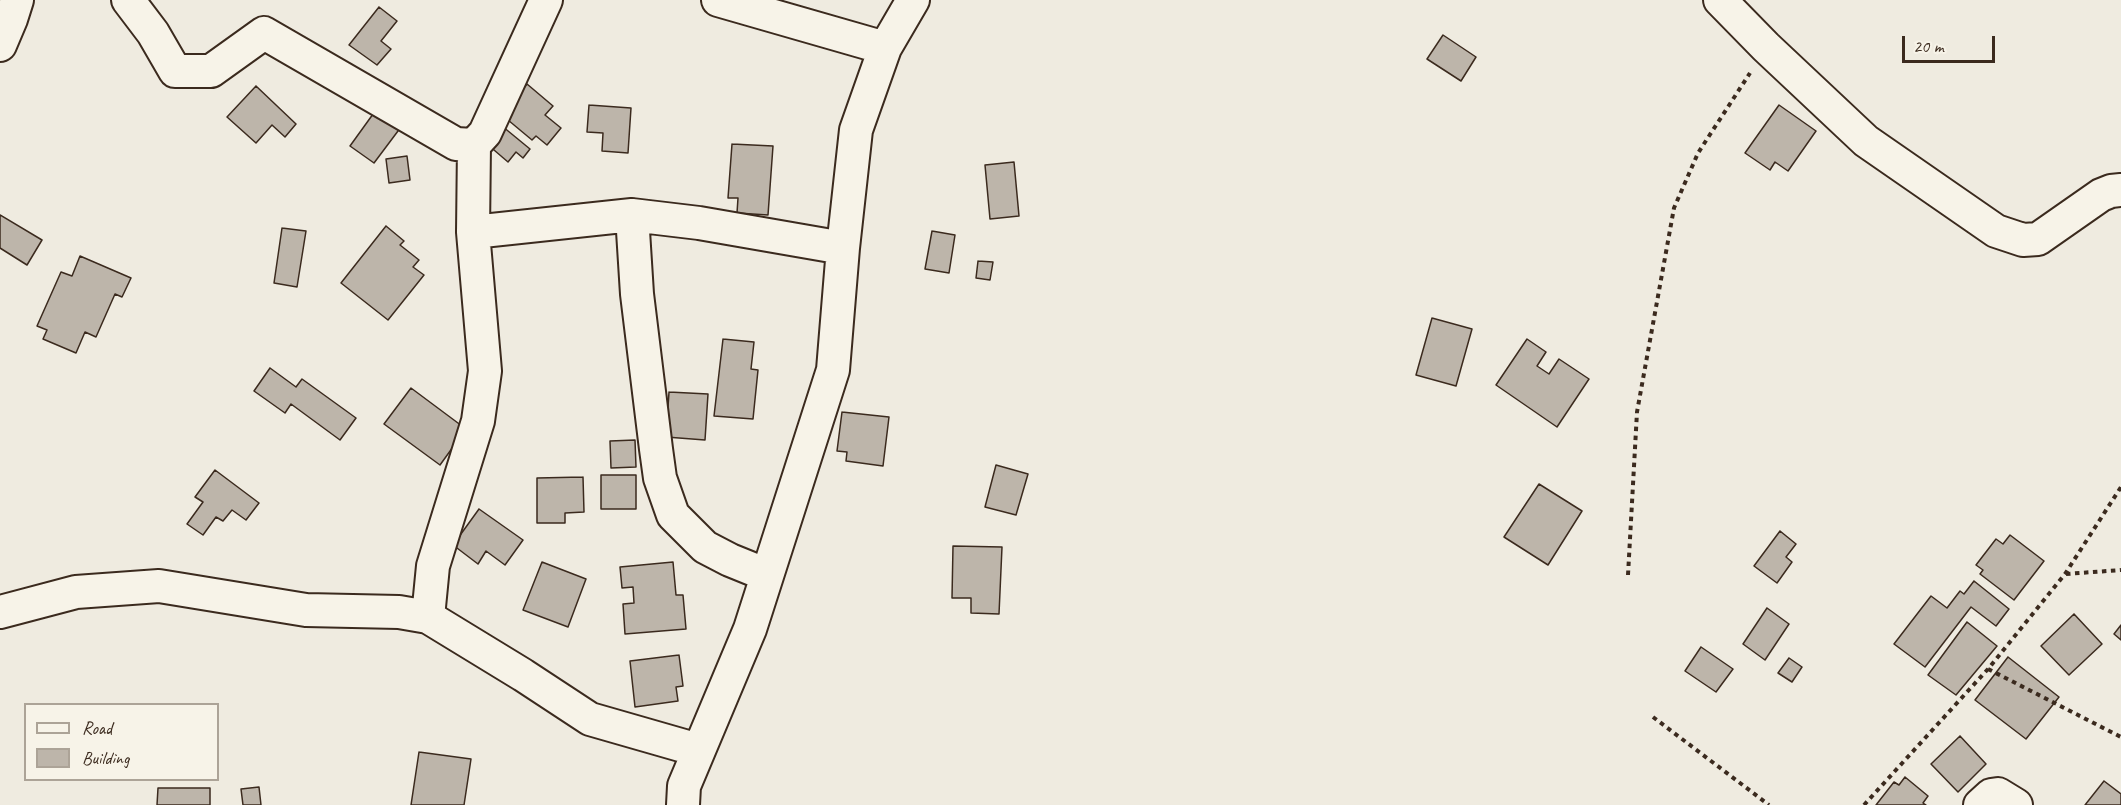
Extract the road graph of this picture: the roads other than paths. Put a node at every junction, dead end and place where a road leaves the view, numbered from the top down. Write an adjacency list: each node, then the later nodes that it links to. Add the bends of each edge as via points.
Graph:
1 (17, 0): 7 (street)
2 (128, 0): 9 (street, via 175,71 211,71 264,33 456,144)
3 (546, 0): 9 (street, via 485,133)
4 (718, 0): 8 (street)
5 (913, 0): 8 (street)
6 (1720, 0): 10 (street, via 1866,141 1996,231 2023,240 2038,239 2101,195)
7 (0, 45)
8 (885, 48): 13 (street, via 856,130)
9 (474, 145): 12 (street)
10 (2121, 190)
11 (632, 216): 12 (street); 13 (street, via 699,223); 14 (street, via 647,382 660,478 670,506 705,547)
12 (473, 232): 16 (street, via 485,371 478,421 433,566)
13 (843, 248): 14 (street, via 833,370)
14 (767, 575): 17 (street, via 750,629)
15 (0, 612): 16 (street, via 76,592 159,586 306,610)
16 (428, 616): 17 (street, via 590,719)
17 (698, 750): 18 (street, via 684,786)
18 (683, 805)
19 (1980, 805): 20 (street, via 1998,794)
20 (2016, 805)

